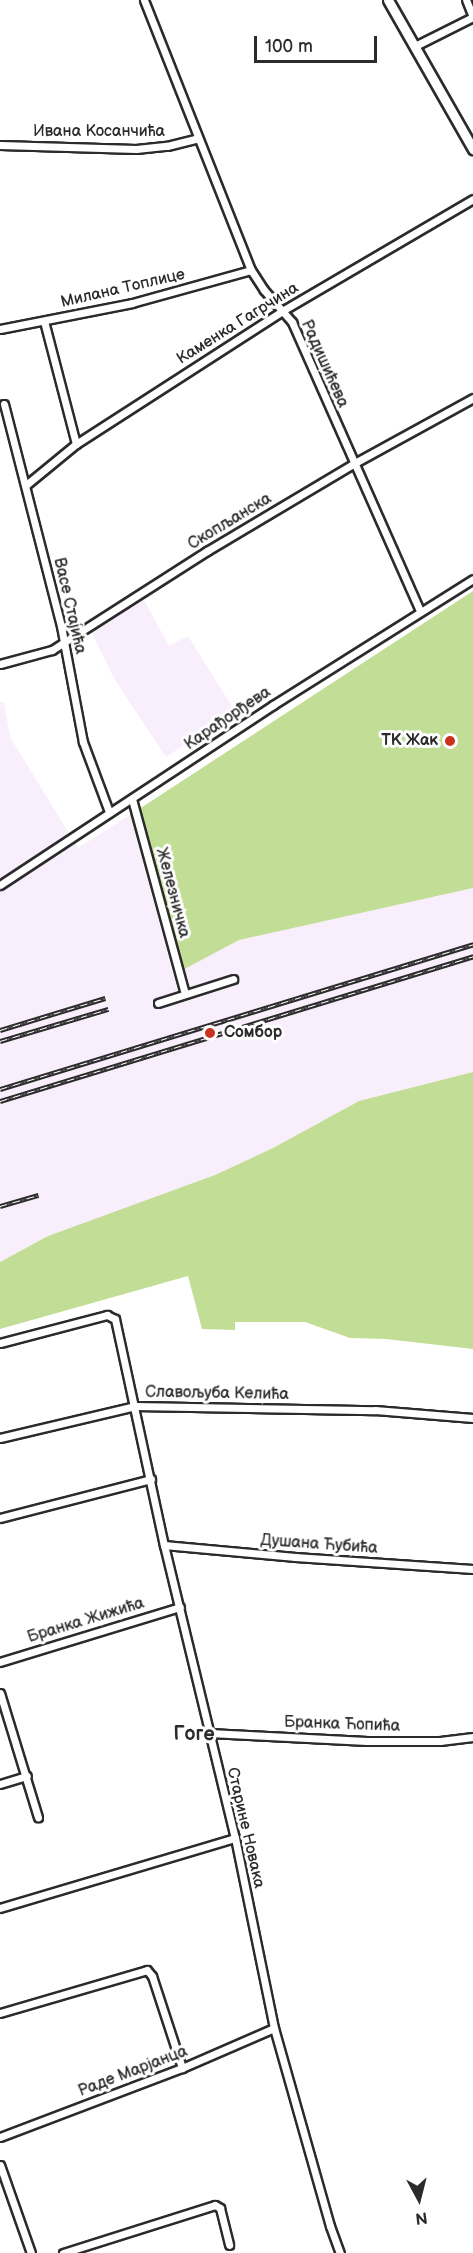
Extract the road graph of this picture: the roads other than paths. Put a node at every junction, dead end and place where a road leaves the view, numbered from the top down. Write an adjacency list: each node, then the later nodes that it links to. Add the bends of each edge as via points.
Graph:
1 (144, 0): 6 (street, Радишићева)
2 (388, 0): 5 (street)
3 (466, 0): 4 (street)
4 (473, 17): 5 (street)
5 (415, 46): 8 (street)
6 (198, 138): 7 (street, Ивана Косанчића, via 136,149); 10 (street, Радишићева)
7 (0, 145)
8 (473, 149)
9 (473, 199): 11 (street, Каменка Гагрчина)
10 (251, 270): 11 (street, Радишићева); 12 (street, Милана Топлице, via 167,295)
11 (282, 310): 16 (street, Каменка Гагрчина); 17 (street, Радишићева, via 292,322)
12 (44, 321): 13 (street, Милана Топлице); 16 (street)
13 (0, 329)
14 (473, 398): 17 (street, Скопљанска)
15 (4, 404): 18 (street, Васе Стајића)
16 (76, 444): 18 (street, Каменка Гагрчина)
17 (353, 464): 20 (street, Радишићева); 21 (street, Скопљанска)
18 (26, 485): 21 (street, Васе Стајића)
19 (473, 579): 20 (street, Карађорђева)
20 (420, 611): 23 (street, Карађорђева)
21 (64, 643): 22 (street, Скопљанска); 24 (street, Васе Стајића, via 83,742)
22 (0, 664)
23 (132, 799): 24 (street, Карађорђева); 27 (street, Железничка)
24 (109, 812): 25 (street, Карађорђева)
25 (0, 885)
26 (232, 979): 27 (street)
27 (185, 994): 28 (street)
28 (158, 1003)
29 (0, 1343): 30 (street, Славољуба Келића, via 112,1315)
30 (135, 1406): 31 (street, Славољуба Келића, via 375,1410); 32 (street); 33 (street, Старине Новака)
31 (473, 1418)
32 (0, 1438)
33 (151, 1479): 34 (street); 35 (street, Старине Новака)
34 (0, 1518)
35 (164, 1545): 36 (street, Душана Ћубића); 37 (street, Старине Новака)
36 (473, 1569)
37 (180, 1607): 38 (street, Бранка Жижића); 40 (street, Старине Новака)
38 (0, 1662)
39 (0, 1693): 42 (street)
40 (209, 1733): 41 (street, Бранка Ћопића, via 367,1741); 45 (street, Старине Новака)
41 (473, 1737)
42 (27, 1776): 43 (street); 44 (street)
43 (0, 1784)
44 (38, 1817)
45 (235, 1838): 46 (street); 48 (street, Старине Новака)
46 (0, 1908)
47 (0, 2013): 49 (street, via 147,1970)
48 (274, 2028): 49 (street, Раде Марјанца); 55 (street, Старине Новака)
49 (182, 2068): 50 (street, Раде Марјанца)
50 (0, 2137)
51 (0, 2165): 53 (street)
52 (229, 2245): 54 (street, via 220,2208 215,2205)
53 (31, 2253)
54 (63, 2253)
55 (340, 2253)

